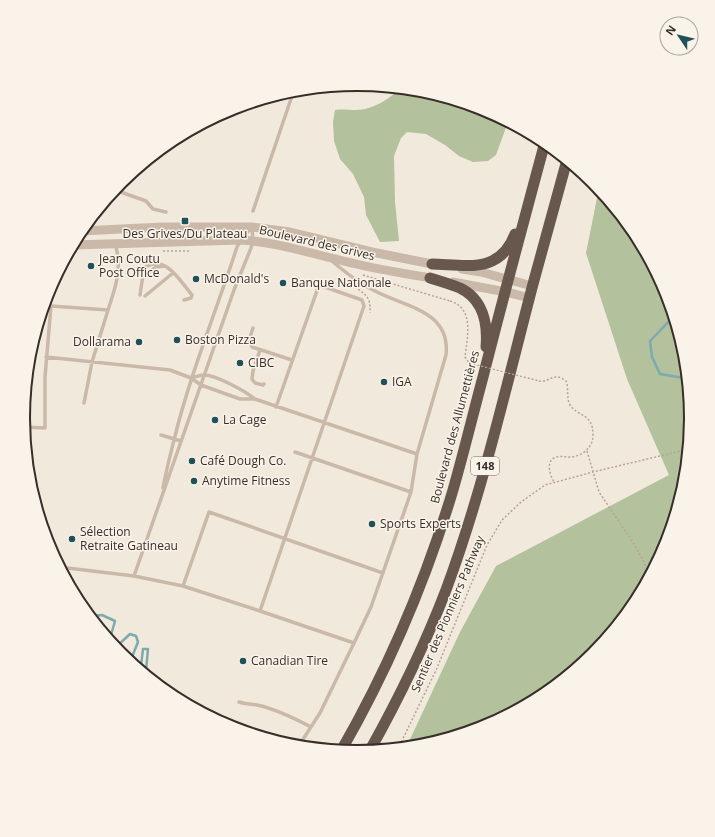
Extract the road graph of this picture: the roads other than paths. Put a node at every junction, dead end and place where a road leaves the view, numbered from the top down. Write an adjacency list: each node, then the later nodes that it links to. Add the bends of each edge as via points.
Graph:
1 (291, 98): 6 (lane)
2 (543, 149): 4 (highway, Boulevard des Allumettières / 148)
3 (565, 166): 19 (highway, 148)
4 (534, 182): 15 (highway, via 511,243 500,257 478,265); 18 (highway, Boulevard des Allumettières / 148)
5 (121, 192): 7 (lane, via 146,201 154,209)
6 (253, 211)
7 (166, 212)
8 (252, 227): 9 (street, Boulevard des Grives); 10 (lane); 11 (lane); 15 (street, Boulevard des Grives, via 290,232)
9 (90, 231)
10 (241, 240): 11 (street, Boulevard des Grives); 12 (street, Boulevard des Grives); 32 (lane)
11 (253, 241): 14 (street, Boulevard des Grives); 31 (lane)
12 (115, 243): 13 (street, Boulevard des Grives); 25 (lane, via 119,254 118,277)
13 (80, 245)
14 (327, 257): 17 (street, Boulevard des Grives); 45 (lane, via 372,290 432,317 442,326 447,343 446,355)
15 (432, 264): 18 (street, Boulevard des Grives, via 481,272)
16 (173, 273): 21 (lane, via 167,266 149,264 144,268); 22 (lane); 24 (lane, via 192,295 191,298)
17 (430, 278): 20 (street, Boulevard des Grives); 33 (highway, via 460,288 474,298 483,312 487,330)
18 (509, 280): 19 (street, Boulevard des Grives); 20 (highway, Boulevard des Allumettières / 148)
19 (532, 286): 23 (highway, 148)
20 (506, 292): 23 (street, Boulevard des Grives); 33 (highway, Boulevard des Allumettières / 148)
21 (140, 295)
22 (145, 296)
23 (530, 298): 60 (highway, 148, via 459,552 429,631)
24 (184, 300)
25 (108, 310): 28 (lane, via 51,306); 30 (lane)
26 (253, 328): 27 (lane, via 249,342 252,347)
27 (260, 350): 29 (lane); 34 (lane, via 252,379 255,383)
28 (46, 357): 30 (lane); 40 (lane, via 45,428)
29 (292, 360): 38 (lane); 39 (lane, via 319,285 362,300 364,306)
30 (92, 362): 32 (lane, via 158,368); 37 (lane)
31 (204, 375): 32 (lane); 35 (lane); 36 (lane, via 241,389)
32 (191, 378): 35 (lane); 42 (lane)
33 (482, 378): 59 (highway, Boulevard des Allumettières / 148, via 453,490 412,607 381,675)
34 (264, 384)
35 (201, 385): 36 (lane, via 240,400); 43 (lane)
36 (255, 399): 38 (lane)
37 (84, 403)
38 (276, 407): 39 (lane)
39 (325, 422): 45 (lane); 46 (lane)
40 (30, 427)
41 (161, 435): 42 (lane)
42 (174, 439): 43 (lane); 48 (lane, via 165,472)
43 (181, 441): 48 (lane)
44 (295, 452): 46 (lane)
45 (417, 454): 47 (lane)
46 (313, 458): 47 (lane); 49 (lane)
47 (411, 492): 51 (lane)
48 (162, 496): 52 (lane)
49 (285, 538): 51 (lane); 53 (lane, via 209,512); 54 (lane)
50 (67, 568): 52 (lane)
51 (383, 572): 55 (lane, via 371,607)
52 (134, 576): 53 (lane)
53 (183, 586): 54 (lane)
54 (260, 611): 55 (lane)
55 (354, 643): 57 (lane)
56 (238, 702): 57 (lane, via 274,710)
57 (311, 727): 58 (lane)
58 (302, 741)
59 (344, 745)
60 (372, 745)

